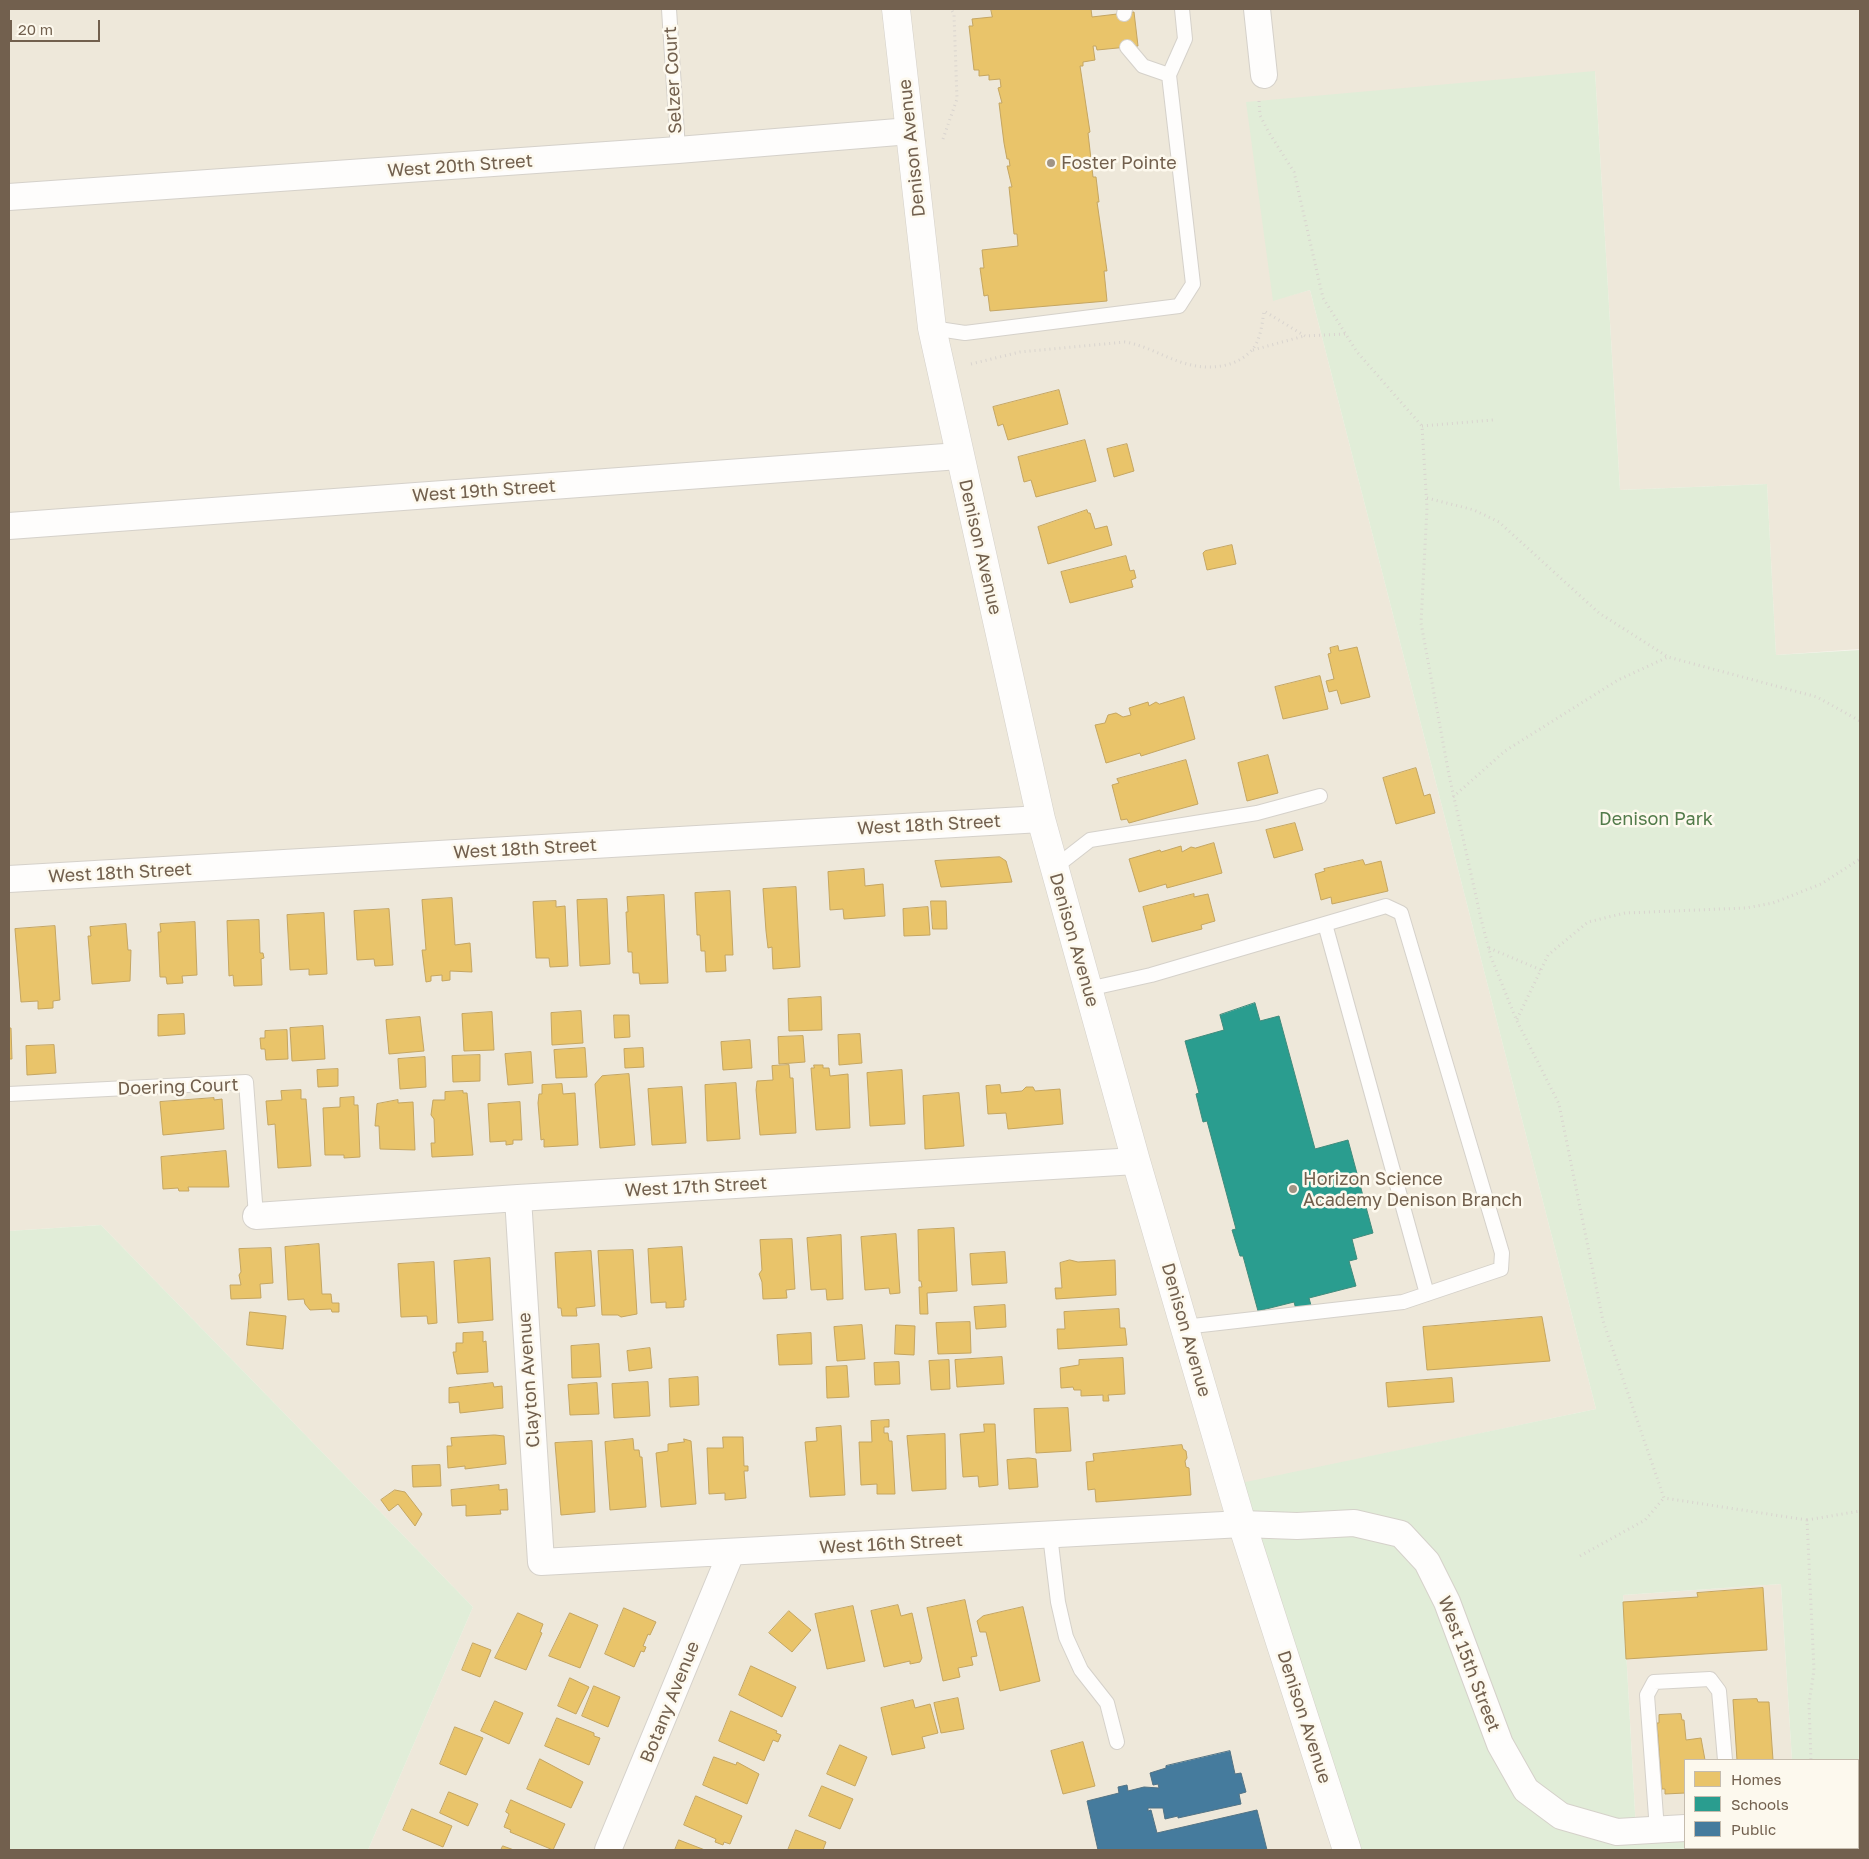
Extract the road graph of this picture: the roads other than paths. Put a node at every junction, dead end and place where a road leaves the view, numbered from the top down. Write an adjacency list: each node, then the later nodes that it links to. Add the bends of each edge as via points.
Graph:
1 (669, 9): 9 (lane, Selzer Court)
2 (896, 9): 8 (main road, Denison Avenue)
3 (1182, 9): 6 (lane, via 1185,39)
4 (1257, 9): 7 (street)
5 (1127, 47): 6 (lane, via 1143,66)
6 (1169, 75): 11 (lane, via 1193,284 1179,306 965,334)
7 (1264, 76)
8 (910, 132): 9 (street, West 20th Street); 11 (main road, Denison Avenue)
9 (678, 150): 10 (street, West 20th Street)
10 (9, 197)
11 (932, 328): 12 (main road, Denison Avenue)
12 (959, 456): 13 (street, West 19th Street); 15 (main road, Denison Avenue)
13 (9, 526)
14 (1320, 796): 16 (lane, via 1257,813 1090,840)
15 (1041, 819): 16 (main road, Denison Avenue); 17 (street, West 18th Street)
16 (1054, 868): 19 (main road, Denison Avenue)
17 (9, 879)
18 (1325, 924): 19 (lane); 24 (lane); 24 (lane, via 1386,906 1401,913 1502,1253 1501,1269)
19 (1088, 990): 21 (main road, Denison Avenue)
20 (9, 1094): 23 (lane, Doering Court, via 246,1082)
21 (1136, 1161): 22 (street, West 17th Street); 25 (main road, Denison Avenue)
22 (518, 1198): 23 (street, West 17th Street); 29 (street, Clayton Avenue)
23 (256, 1216)
24 (1426, 1294): 25 (lane, via 1403,1302)
25 (1184, 1326): 26 (main road, Denison Avenue)
26 (1242, 1524): 27 (street, West 16th Street); 33 (street, West 15th Street, via 1354,1523 1401,1534 1427,1562 1443,1594 1500,1744 1526,1790 1561,1816 1617,1832); 35 (main road, Denison Avenue)
27 (1050, 1535): 28 (street, West 16th Street); 30 (lane, via 1066,1637 1081,1670 1107,1703)
28 (731, 1553): 29 (street, West 16th Street); 34 (street, Botany Avenue)
29 (541, 1562)
30 (1117, 1742)
31 (1725, 1759): 33 (lane, via 1719,1691 1710,1679 1654,1682 1648,1695)
32 (1684, 1828): 33 (street, West 15th Street)
33 (1656, 1830)
34 (608, 1850)
35 (1347, 1850)

